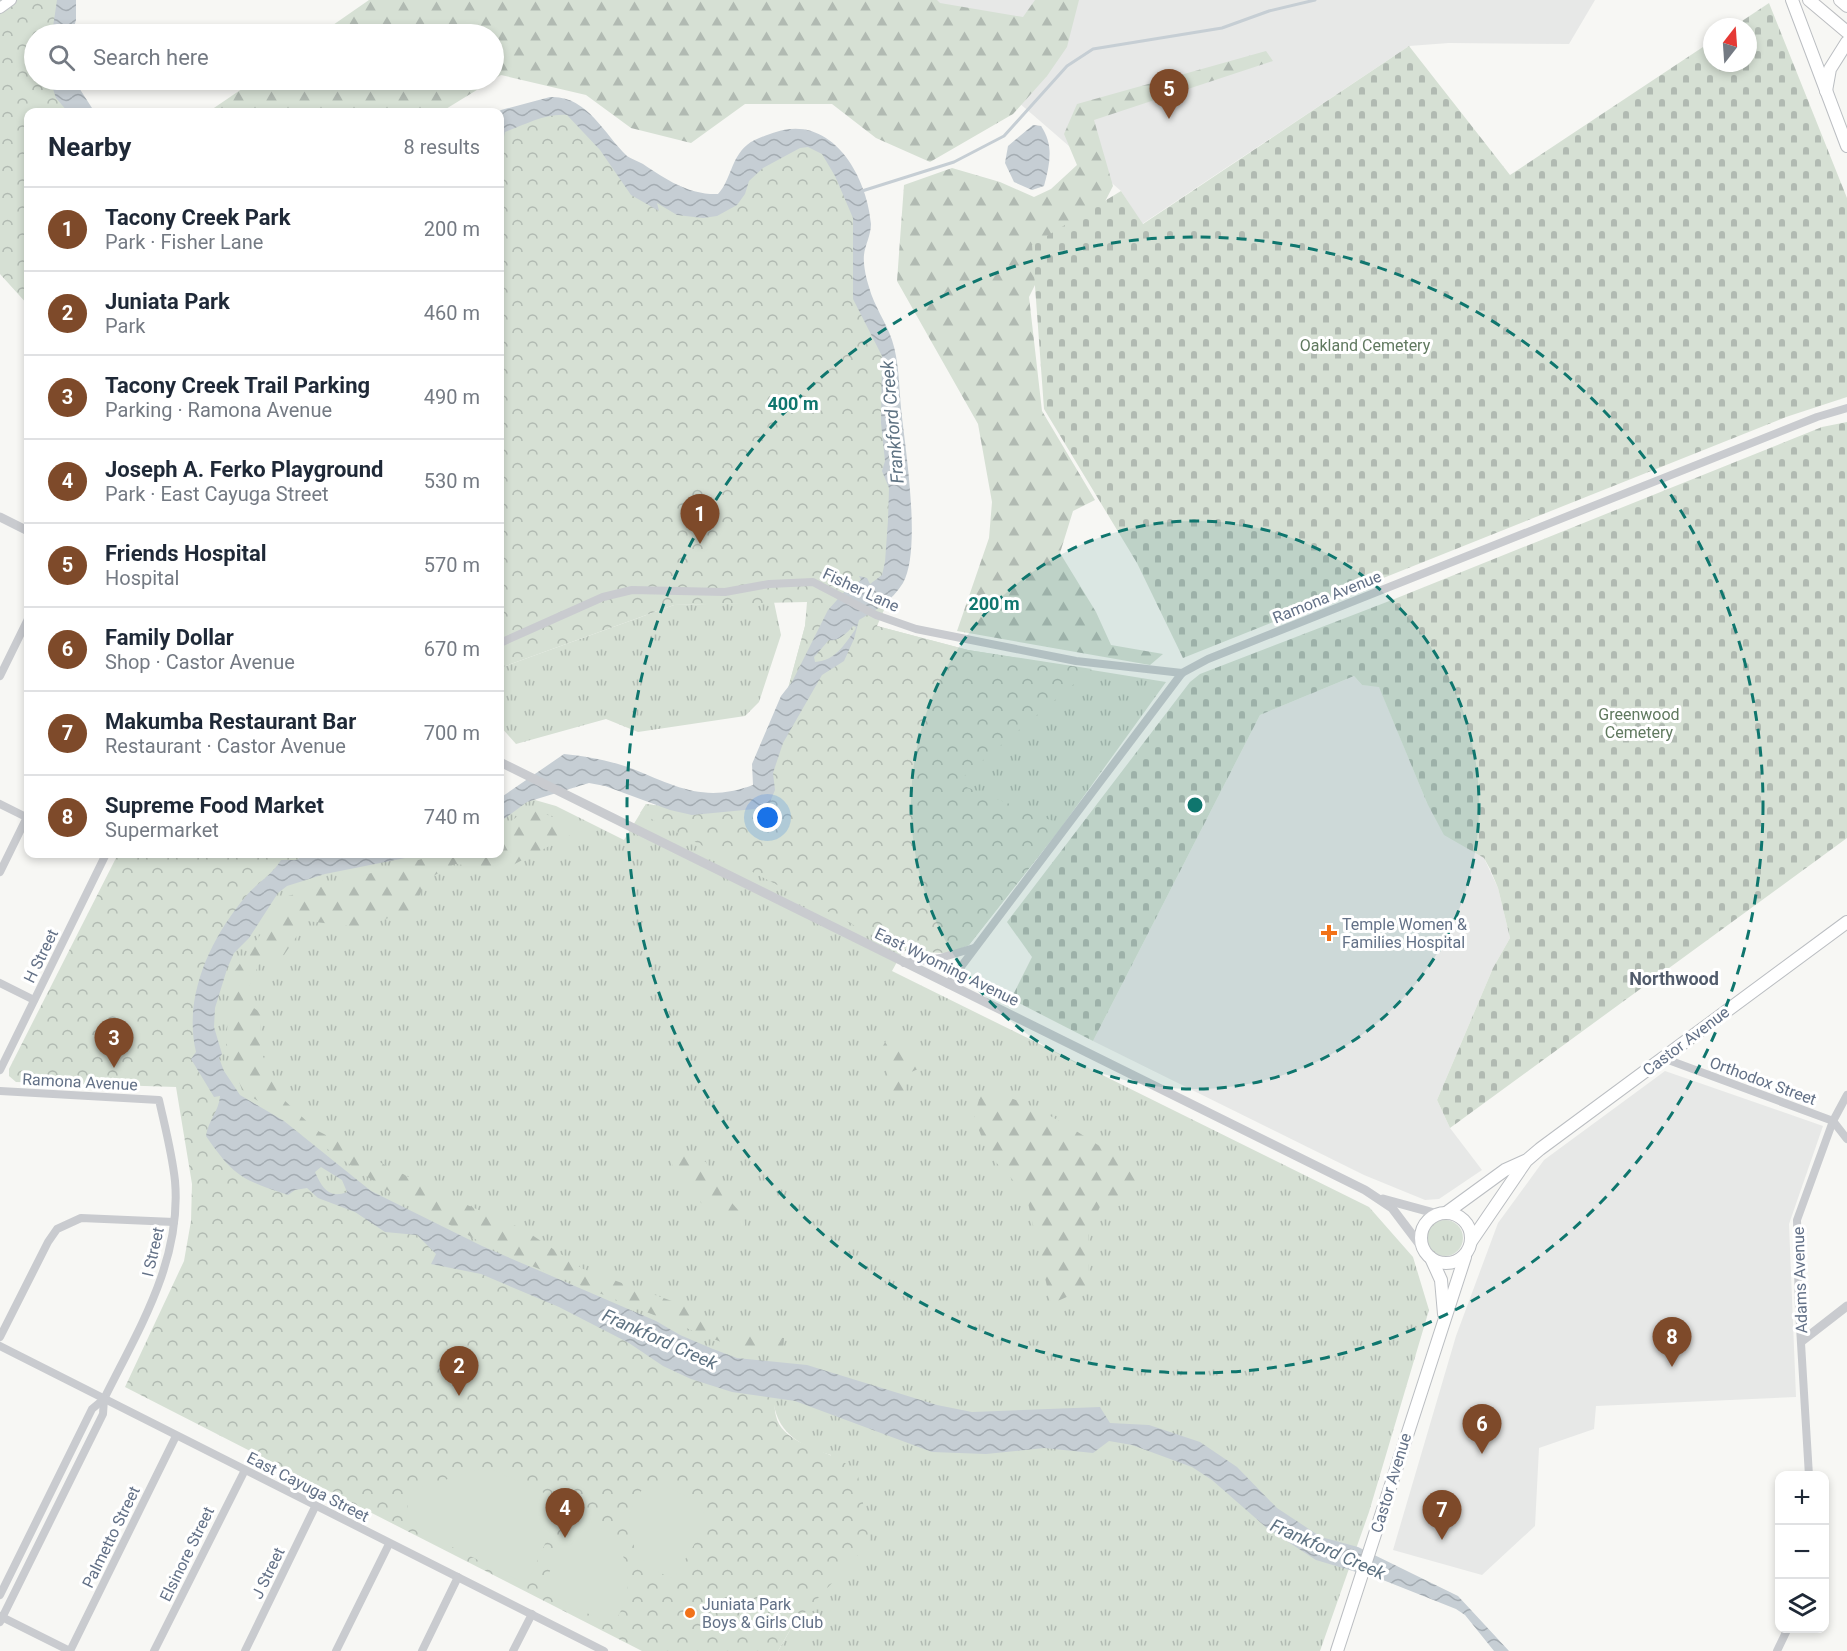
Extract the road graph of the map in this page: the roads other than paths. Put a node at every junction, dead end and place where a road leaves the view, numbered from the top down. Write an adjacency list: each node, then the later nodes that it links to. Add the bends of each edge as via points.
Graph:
1 (11, 0): 6 (main road)
2 (1792, 0): 9 (main road)
3 (1809, 0): 7 (main road)
4 (1840, 0): 5 (main road)
5 (1847, 6)
6 (0, 8)
7 (1847, 32)
8 (1847, 42): 9 (main road, via 1830,69)
9 (1827, 95): 10 (main road)
10 (1847, 146)
11 (1847, 408): 16 (street, Ramona Avenue, via 1208,659)
12 (0, 517): 13 (street)
13 (24, 529)
14 (24, 627): 17 (street)
15 (504, 641): 16 (street, Fisher Lane, via 603,597 632,590 725,592 813,582 876,615 916,629 1076,661)
16 (1182, 673): 25 (street, Ramona Avenue)
17 (0, 676)
18 (504, 764): 26 (street, East Wyoming Avenue)
19 (0, 804): 20 (street)
20 (24, 815)
21 (24, 825): 23 (street)
22 (102, 858): 29 (street, H Street)
23 (0, 872)
24 (1847, 922): 30 (main road, Castor Avenue)
25 (975, 948): 26 (street); 28 (street, Ramona Avenue)
26 (904, 963): 28 (street, East Wyoming Avenue)
27 (0, 983): 29 (street)
28 (948, 984): 38 (street, East Wyoming Avenue)
29 (34, 1000): 31 (street, H Street)
30 (1663, 1058): 35 (street, Orthodox Street); 37 (main road, Castor Avenue)
31 (0, 1070)
32 (0, 1091): 34 (street, Ramona Avenue)
33 (1847, 1095): 35 (street, Adams Avenue)
34 (159, 1100): 40 (street, I Street, via 175,1183)
35 (1833, 1121): 36 (street, Orthodox Street); 48 (street, Adams Avenue, via 1797,1220)
36 (1847, 1139)
37 (1526, 1161): 39 (main road, Castor Avenue, via 1505,1170); 41 (main road, Castor Avenue)
38 (1381, 1198): 39 (street, East Wyoming Avenue); 42 (street, East Wyoming Avenue)
39 (1442, 1214): 41 (main road, via 1462,1219); 42 (main road, via 1424,1223)
40 (174, 1222): 47 (street, via 81,1218 57,1229); 50 (street, I Street, via 158,1288)
41 (1472, 1240): 43 (main road)
42 (1420, 1245): 44 (main road)
43 (1465, 1257): 44 (main road, via 1448,1263); 46 (main road, Castor Avenue)
44 (1431, 1258): 46 (main road, Castor Avenue, via 1441,1280)
45 (1847, 1306): 48 (street)
46 (1444, 1315): 68 (main road, Castor Avenue)
47 (0, 1337)
48 (1802, 1341): 53 (street, Adams Avenue)
49 (0, 1346): 50 (street, East Cayuga Street)
50 (104, 1399): 51 (street, East Cayuga Street); 57 (street, I Street, via 92,1409); 59 (street, I Street, via 103,1414)
51 (176, 1436): 52 (street, East Cayuga Street); 61 (street, Palmetto Street)
52 (245, 1470): 54 (street, East Cayuga Street); 62 (street, Elsinore Street)
53 (1809, 1471)
54 (315, 1507): 55 (street, East Cayuga Street); 63 (street, J Street)
55 (389, 1544): 56 (street, East Cayuga Street); 64 (street)
56 (458, 1577): 58 (street, East Cayuga Street); 65 (street)
57 (0, 1594)
58 (532, 1614): 66 (street); 67 (street, East Cayuga Street)
59 (1, 1619): 61 (street)
60 (1786, 1633): 69 (street)
61 (70, 1651)
62 (154, 1651)
63 (245, 1651)
64 (336, 1651)
65 (422, 1651)
66 (513, 1651)
67 (603, 1651)
68 (1337, 1651)
69 (1777, 1651)

